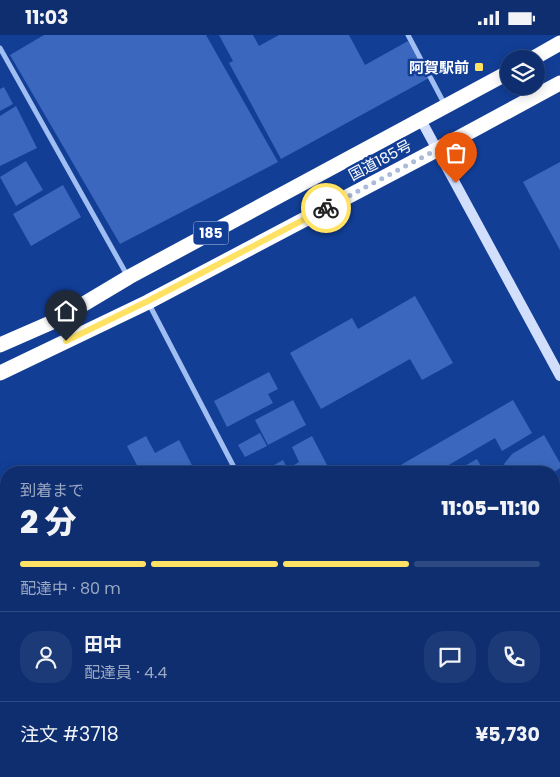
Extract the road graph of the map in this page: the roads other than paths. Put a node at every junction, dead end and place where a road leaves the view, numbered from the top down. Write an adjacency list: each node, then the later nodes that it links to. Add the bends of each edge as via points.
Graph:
1 (408, 35): 7 (street)
2 (560, 43): 4 (highway)
3 (0, 48): 10 (street)
4 (545, 52)
5 (500, 77): 7 (highway, 国道185号 / 185)
6 (560, 83): 9 (highway, 国道185号 / 185)
7 (446, 107): 8 (highway, 国道185号 / 185)
8 (421, 120): 9 (main road); 10 (highway, 国道185号 / 185)
9 (438, 149): 11 (highway, 国道185号 / 185); 14 (main road)
10 (129, 277): 12 (highway, 国道185号 / 185, via 57,320)
11 (148, 301): 13 (highway, 国道185号 / 185); 15 (street)
12 (0, 345)
13 (0, 373)
14 (560, 376)
15 (233, 466)

